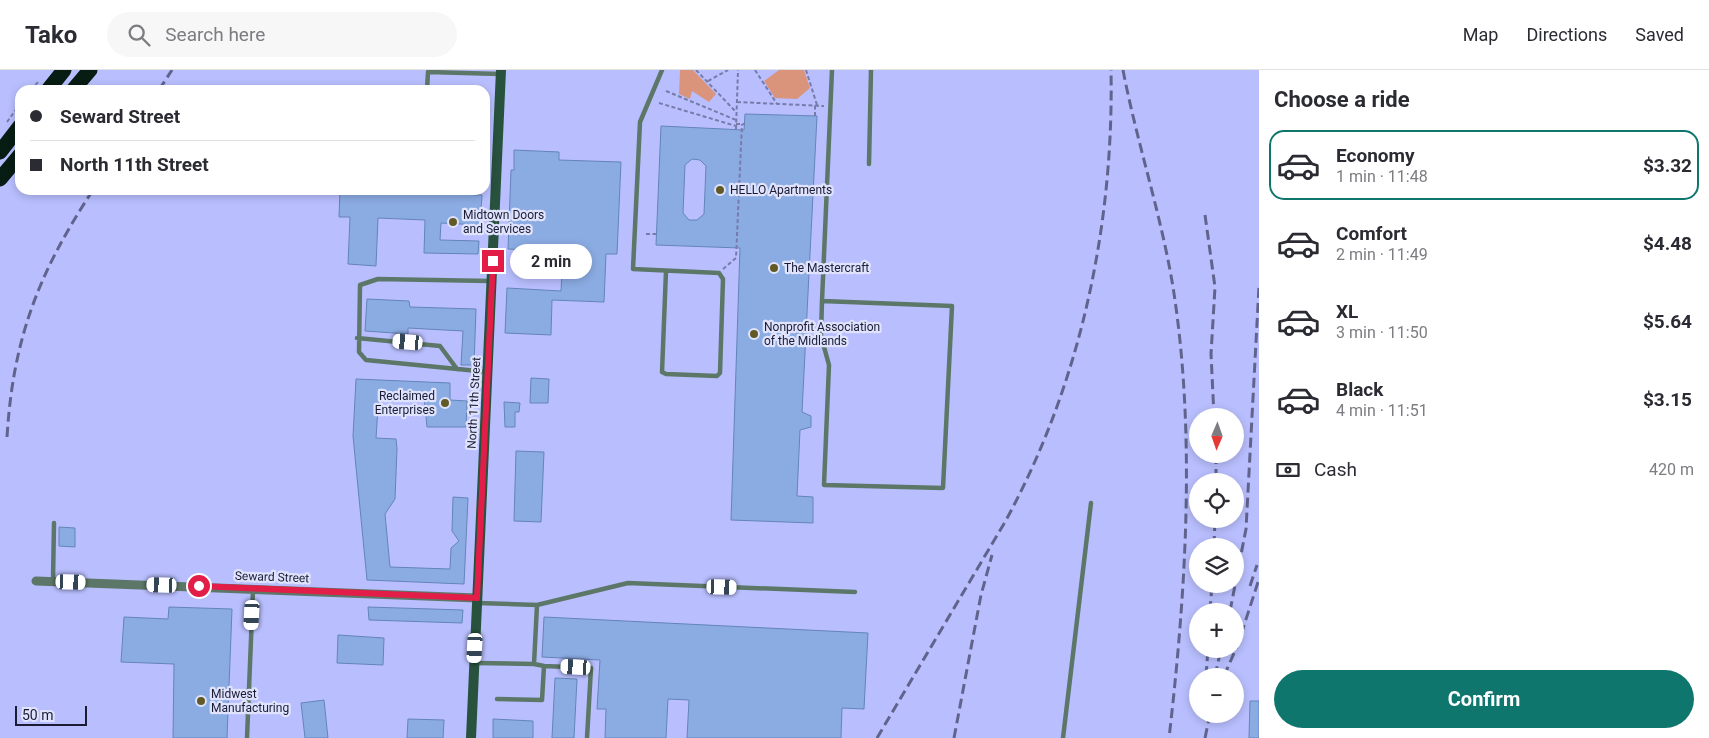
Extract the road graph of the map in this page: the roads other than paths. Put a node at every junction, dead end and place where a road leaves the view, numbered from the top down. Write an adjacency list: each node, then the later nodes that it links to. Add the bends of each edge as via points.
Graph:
1 (64, 70): 7 (highway)
2 (90, 70): 8 (highway)
3 (662, 70): 15 (lane, via 640,122 633,269)
4 (832, 70): 17 (lane)
5 (871, 70): 13 (lane)
6 (501, 72): 9 (lane, via 428,72); 16 (street, North 11th Street)
7 (52, 85)
8 (77, 85)
9 (427, 85)
10 (15, 132): 11 (highway)
11 (0, 152)
12 (15, 161): 14 (highway)
13 (869, 164)
14 (0, 179)
15 (666, 271): 15 (lane, via 719,273 723,280 720,373 716,376 662,372)
16 (492, 281): 18 (lane, via 378,279 360,285); 20 (street, North 11th Street)
17 (822, 301): 17 (lane, via 821,336 829,365 824,485 943,488 952,306)
18 (357, 338): 19 (lane, via 440,346); 19 (lane, via 358,352 366,360)
19 (457, 369): 20 (lane)
20 (488, 372): 27 (street, North 11th Street)
21 (1091, 503): 36 (lane)
22 (54, 523): 24 (lane)
23 (36, 581): 24 (street, Seward Street)
24 (53, 581): 25 (street, Seward Street)
25 (254, 588): 27 (street, Seward Street); 33 (lane)
26 (855, 592): 28 (lane, via 628,583)
27 (477, 600): 28 (lane); 29 (street, North 11th Street)
28 (537, 605): 30 (lane)
29 (474, 663): 30 (lane); 34 (street, North 11th Street)
30 (534, 664): 31 (lane)
31 (544, 666): 32 (lane, via 542,700); 35 (lane, via 591,668)
32 (497, 699)
33 (246, 738)
34 (471, 738)
35 (587, 738)
36 (1063, 738)

